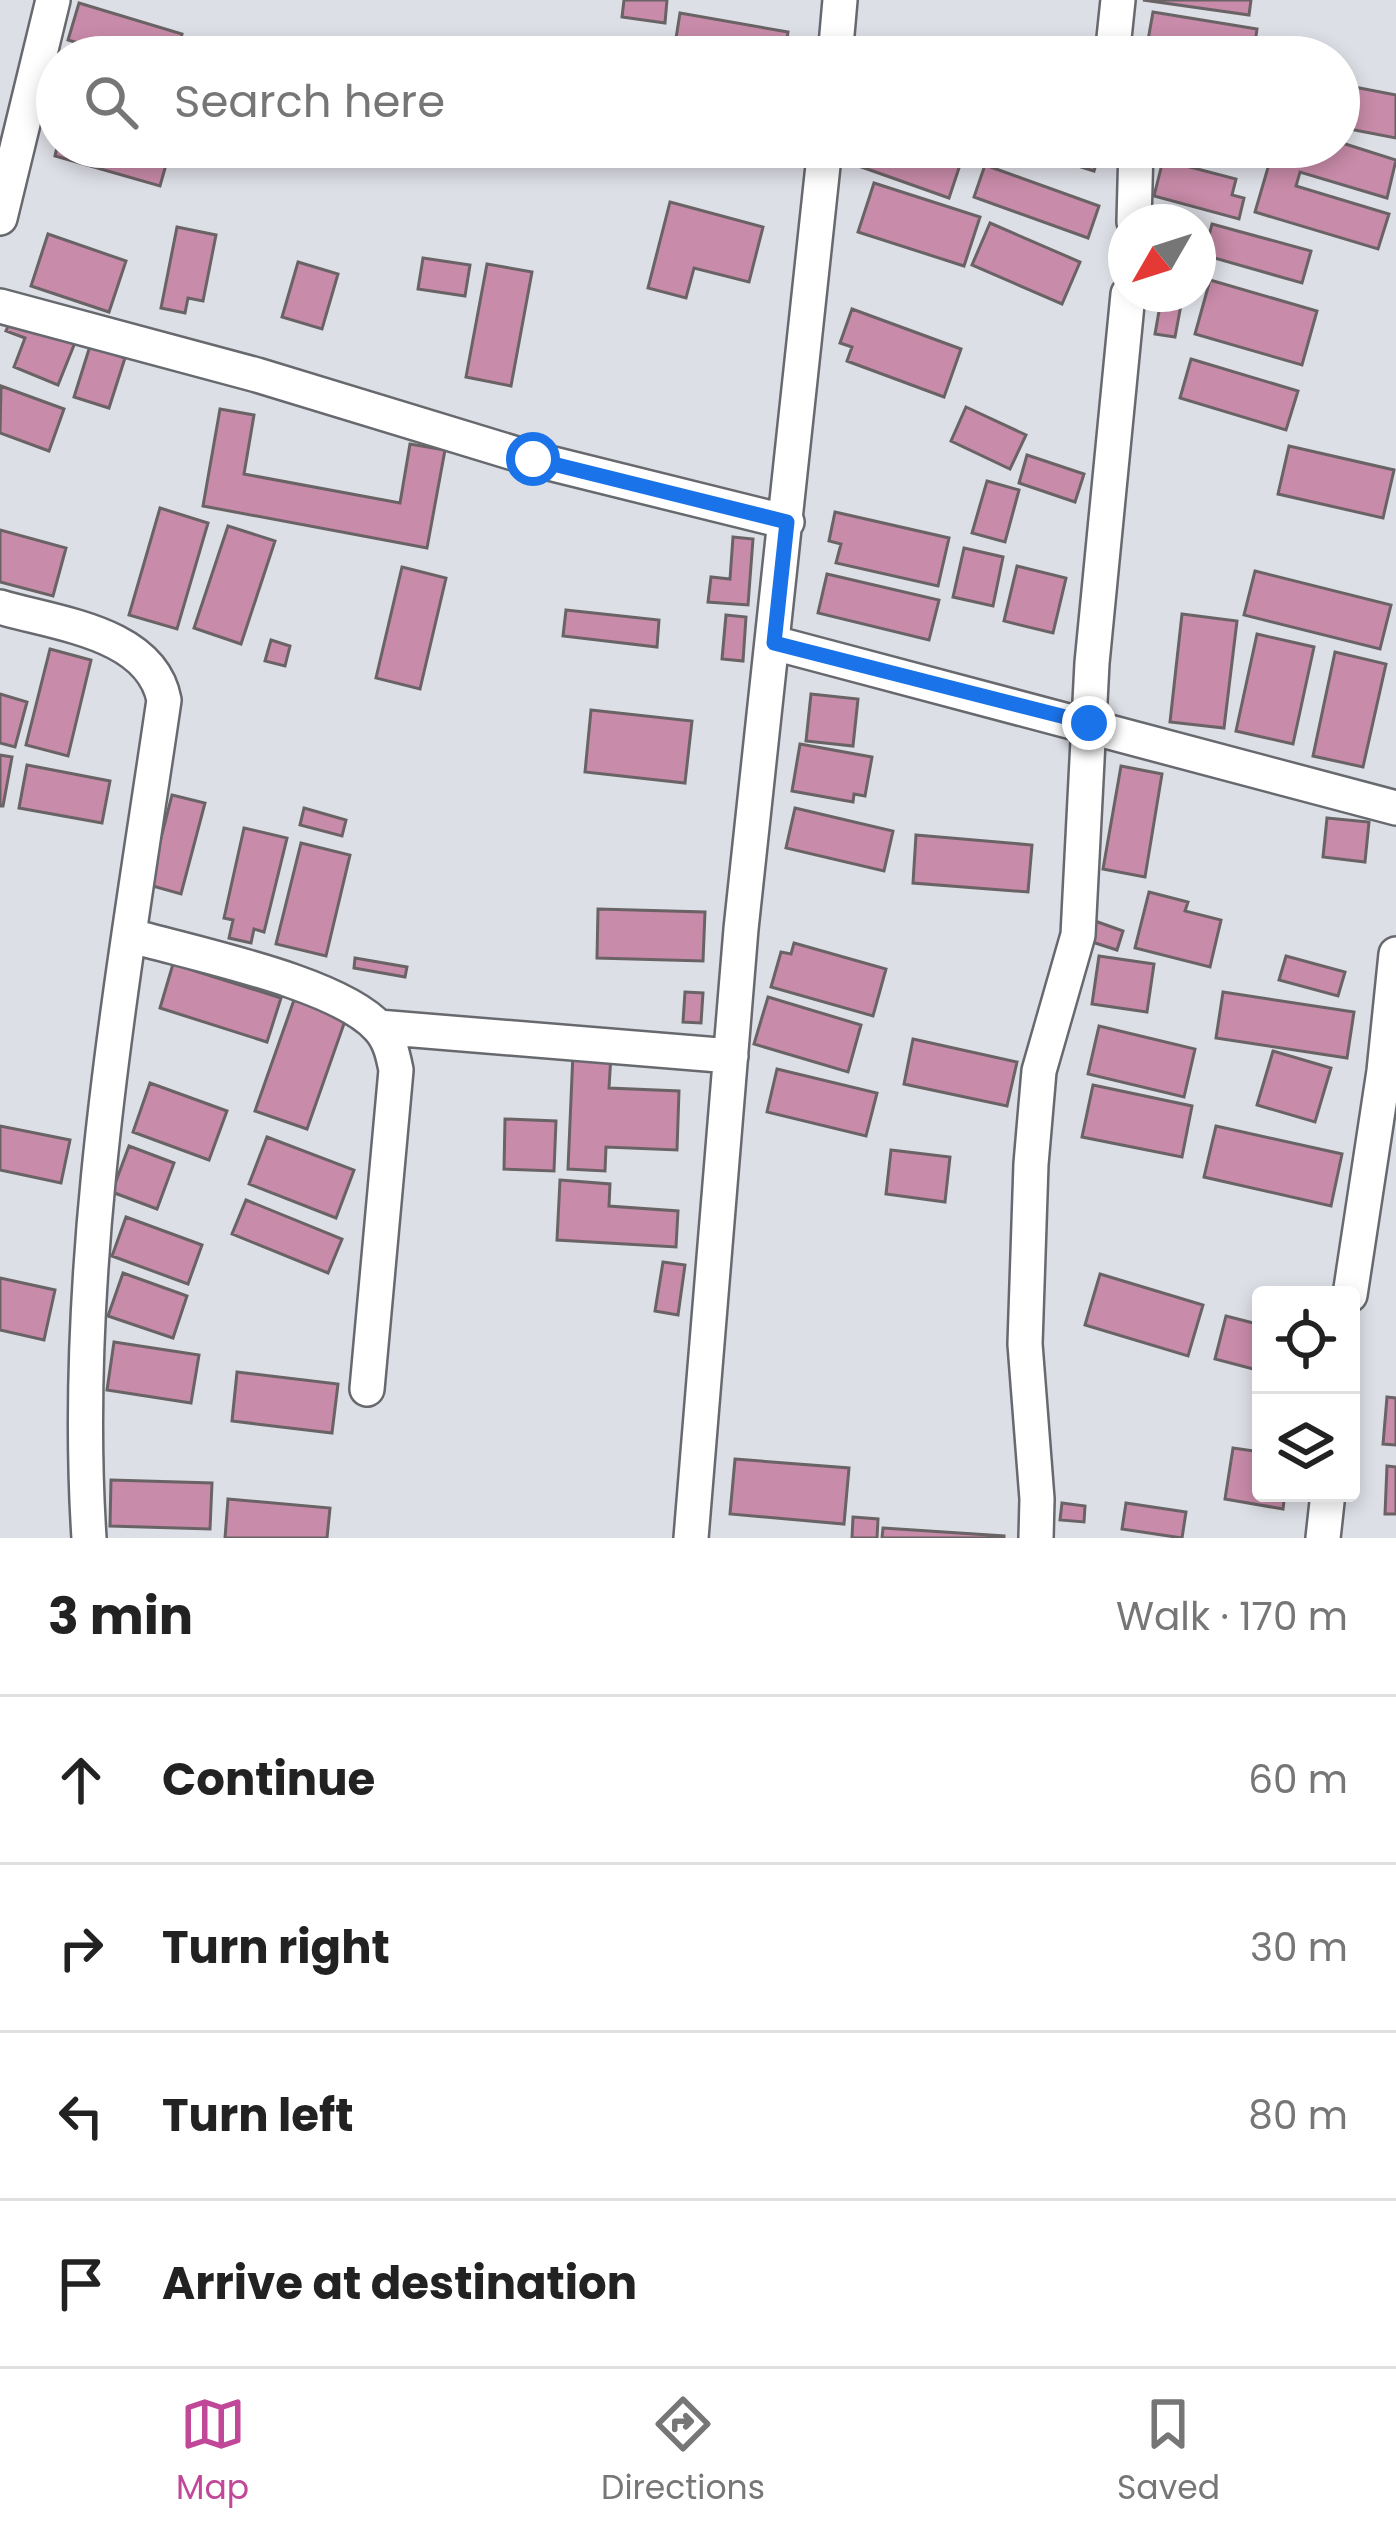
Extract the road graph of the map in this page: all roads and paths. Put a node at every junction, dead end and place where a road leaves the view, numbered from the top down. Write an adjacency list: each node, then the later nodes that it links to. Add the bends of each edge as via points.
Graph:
1 (53, 0): 4 (street)
2 (840, 0): 5 (street)
3 (1118, 0): 6 (street)
4 (44, 36)
5 (837, 36)
6 (1114, 36)
7 (36, 70): 11 (street)
8 (823, 168): 14 (street)
9 (1135, 168): 10 (street)
10 (1134, 204)
11 (0, 218)
12 (0, 306): 14 (street, via 533,459)
13 (1126, 312): 17 (street)
14 (787, 522): 16 (street)
15 (0, 607): 19 (street, via 126,647 161,685)
16 (774, 643): 17 (street); 22 (street)
17 (1089, 723): 18 (street); 28 (street, via 1078,935 1039,1071 1031,1164 1025,1344)
18 (1396, 808)
19 (129, 935): 21 (street, via 320,990); 26 (street, via 93,1231)
20 (1396, 954): 23 (street)
21 (378, 1027): 22 (street); 24 (street, via 396,1070)
22 (731, 1057): 27 (street)
23 (1351, 1286)
24 (367, 1389)
25 (1327, 1502): 29 (street)
26 (89, 1538)
27 (691, 1538)
28 (1036, 1538)
29 (1324, 1538)

